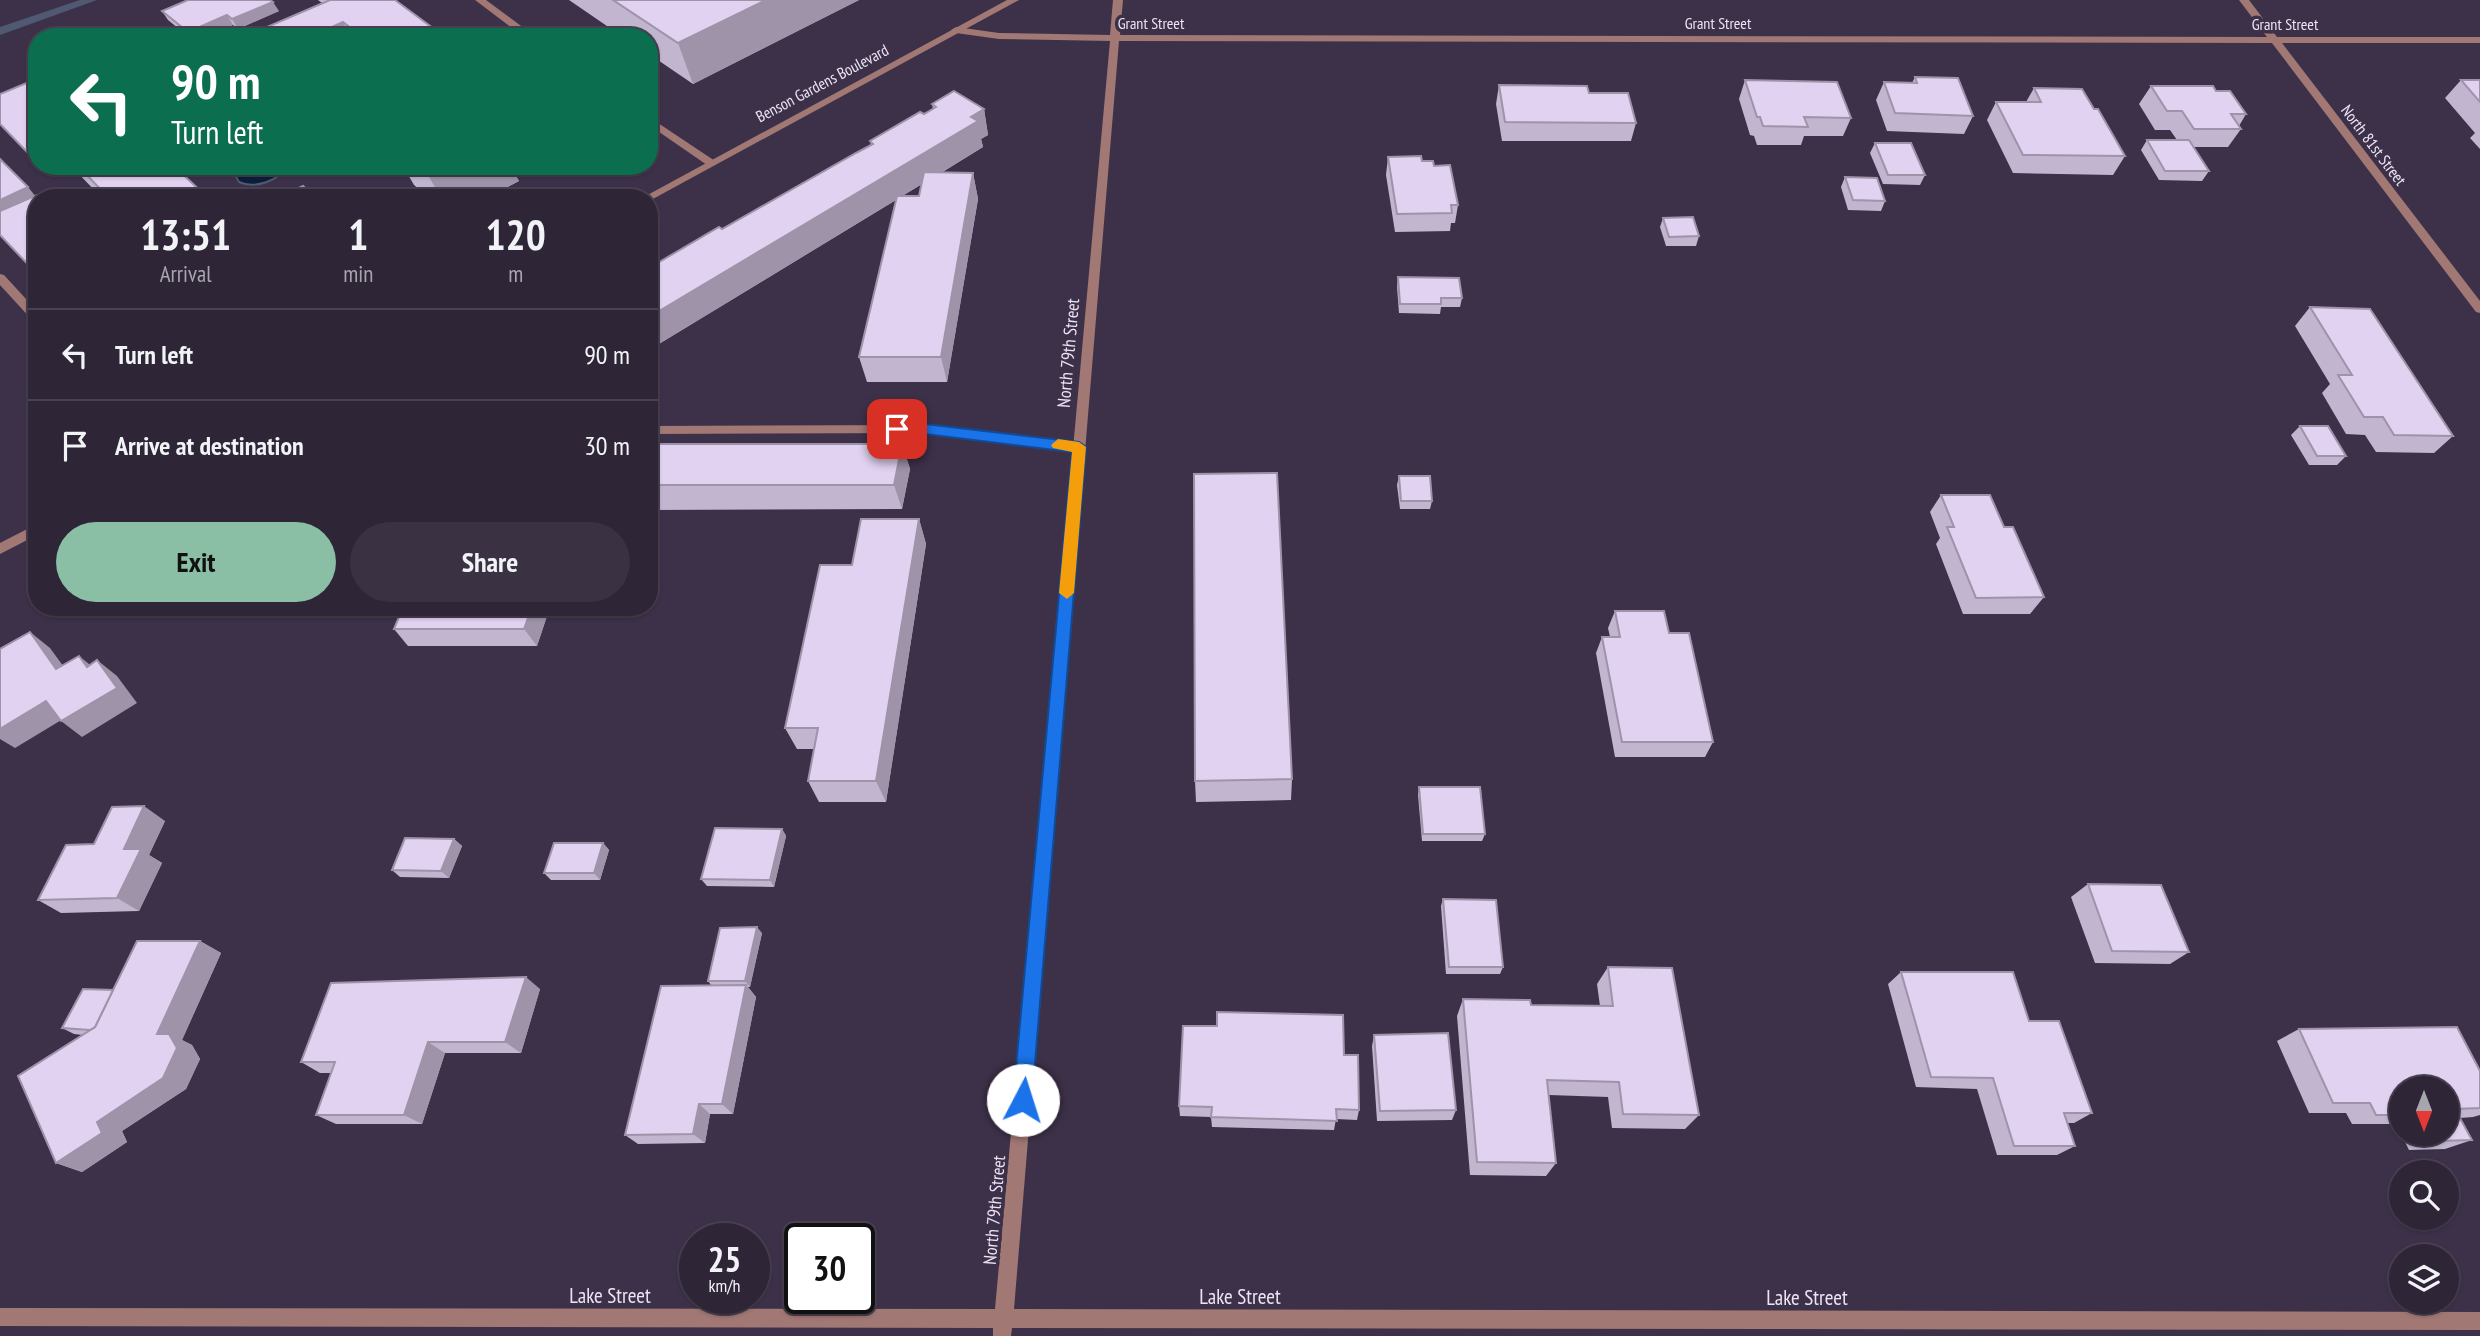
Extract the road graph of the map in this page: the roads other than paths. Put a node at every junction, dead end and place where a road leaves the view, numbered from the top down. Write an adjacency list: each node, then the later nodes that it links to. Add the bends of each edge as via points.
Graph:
1 (480, 0): 5 (street)
2 (1014, 0): 6 (street, Benson Gardens Boulevard)
3 (1118, 0): 7 (street, North 79th Street)
4 (2244, 0): 8 (street, North 81st Street)
5 (519, 28)
6 (956, 30): 7 (street, Grant Street, via 999,36); 11 (street, Benson Gardens Boulevard)
7 (1114, 38): 8 (street, Grant Street); 17 (street, North 79th Street)
8 (2275, 40): 9 (street, Grant Street); 15 (street, North 81st Street)
9 (2480, 40)
10 (658, 126): 11 (street)
11 (711, 163): 12 (street, Benson Gardens Boulevard)
12 (658, 192)
13 (0, 278): 14 (street)
14 (28, 308)
15 (2480, 309)
16 (658, 430): 17 (street, via 925,429)
17 (1079, 447): 22 (street, North 79th Street)
18 (28, 534): 19 (street)
19 (0, 549)
20 (0, 1317): 22 (street, Lake Street)
21 (2480, 1321): 22 (street, Lake Street)
22 (1003, 1327)

